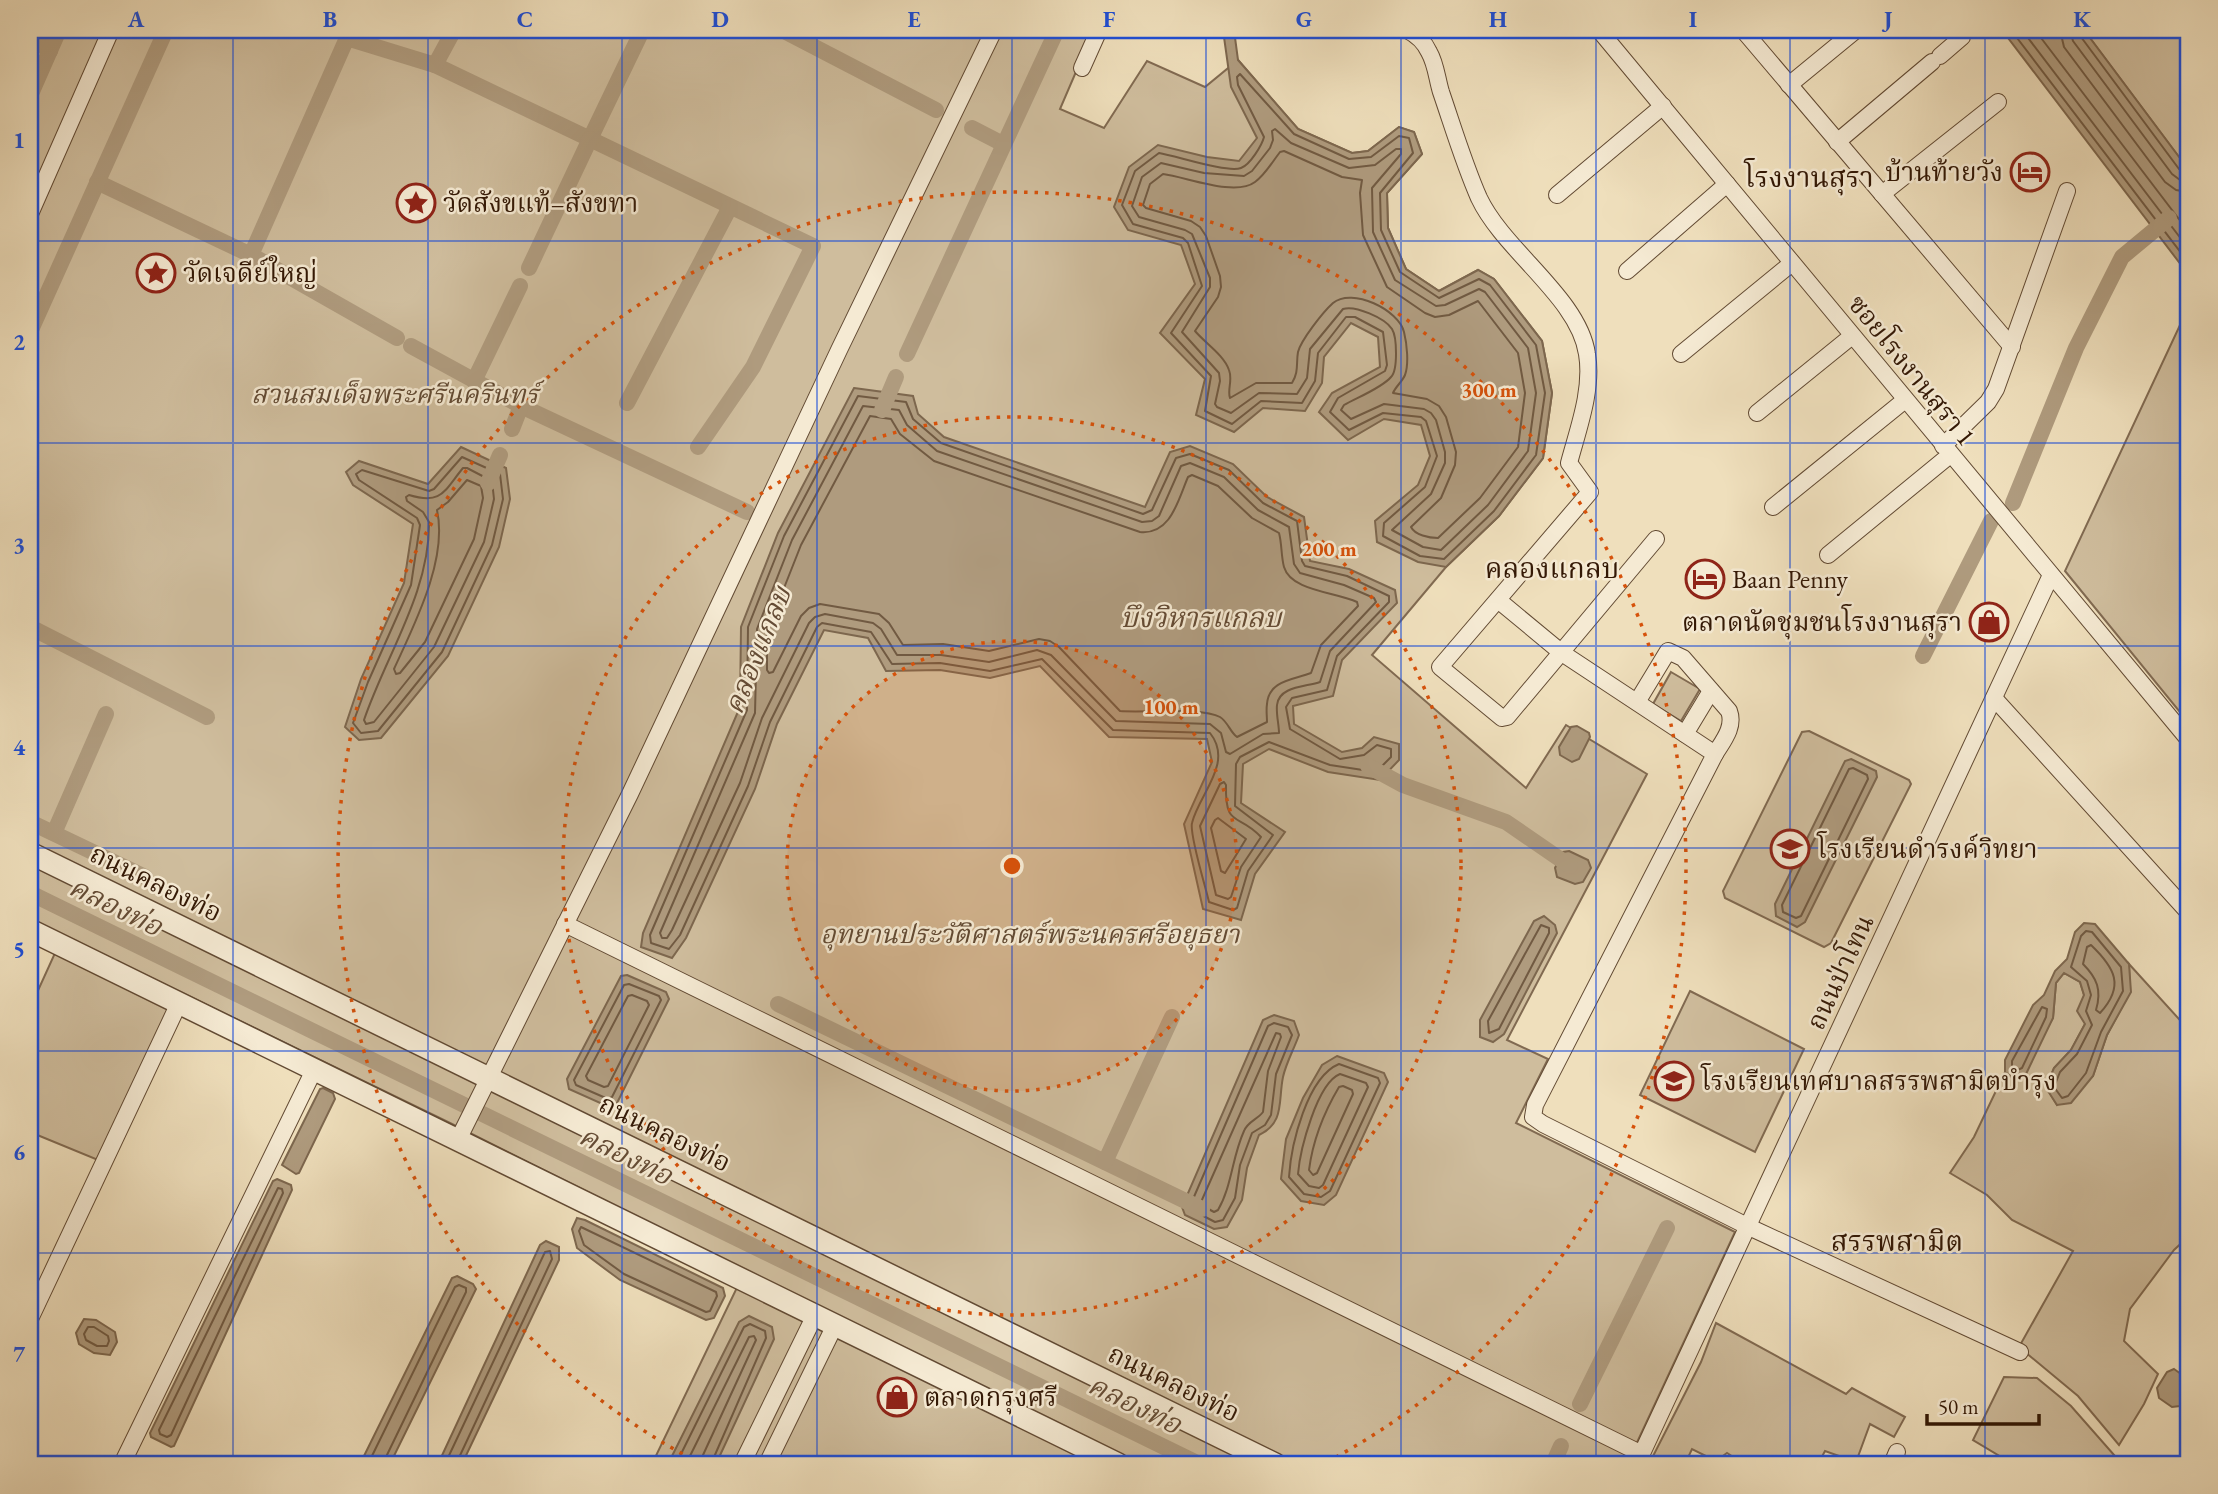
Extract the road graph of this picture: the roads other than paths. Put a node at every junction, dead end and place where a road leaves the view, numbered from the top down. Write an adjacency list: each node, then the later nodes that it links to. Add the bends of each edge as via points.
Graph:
1 (111, 30): 18 (street)
2 (994, 30): 41 (street)
3 (1099, 30): 9 (street)
4 (1407, 30): 31 (street, via 1418,35 1430,53 1480,199 1506,241 1566,308 1587,352 1584,404 1569,463 1590,492)
5 (1600, 30): 12 (street, ซอยโรงงานสุรา 1)
6 (1743, 30): 10 (street)
7 (1856, 30): 10 (street)
8 (1962, 37): 13 (street)
9 (1082, 68)
10 (1789, 85): 13 (street)
11 (1998, 102): 16 (street)
12 (1662, 106): 14 (street, ซอยโรงงานสุรา 1); 17 (street)
13 (1837, 142): 16 (street)
14 (1727, 184): 19 (street, ซอยโรงงานสุรา 1); 20 (street)
15 (2067, 191): 22 (street)
16 (1882, 194): 22 (street)
17 (1557, 195)
18 (30, 214)
19 (1792, 263): 21 (street, ซอยโรงงานสุรา 1); 23 (street)
20 (1627, 271)
21 (1852, 336): 24 (street, ซอยโรงงานสุรา 1); 25 (street)
22 (2012, 347): 26 (street, via 1988,402)
23 (1681, 354)
24 (1905, 400): 26 (street, ซอยโรงงานสุรา 1); 27 (street)
25 (1757, 413)
26 (1947, 451): 29 (street); 30 (street, ซอยโรงงานสุรา 1)
27 (1773, 508)
28 (1656, 539): 32 (street)
29 (1828, 555)
30 (2051, 575): 34 (street, ถนนป่าโทน); 37 (street, ซอยโรงงานสุรา 1)
31 (1499, 600): 32 (street); 32 (street, via 1440,667 1505,718)
32 (1562, 653): 35 (street)
33 (1711, 691): 35 (street, via 1683,658 1668,651); 36 (street); 38 (street, via 1732,719)
34 (1994, 698): 40 (street); 47 (street, ถนนป่าโทน)
35 (1637, 702): 36 (street)
36 (1685, 734): 38 (street)
37 (2188, 739)
38 (1715, 754): 47 (street, via 1535,1105 1533,1117)
39 (30, 853): 45 (street, ถนนคลองท่อ)
40 (2188, 912)
41 (565, 924): 45 (street); 52 (street)
42 (30, 930): 43 (street)
43 (179, 1003): 44 (street); 49 (street)
44 (314, 1069): 46 (street); 53 (street)
45 (486, 1085): 46 (street); 57 (street, ถนนคลองท่อ)
46 (462, 1132): 48 (street)
47 (1749, 1227): 51 (street); 52 (street, ถนนป่าโทน)
48 (815, 1315): 50 (street); 54 (street)
49 (30, 1320)
50 (835, 1325): 55 (street); 56 (street)
51 (2020, 1352)
52 (1639, 1459)
53 (122, 1464)
54 (742, 1464)
55 (767, 1464)
56 (1118, 1464)
57 (1275, 1464)

